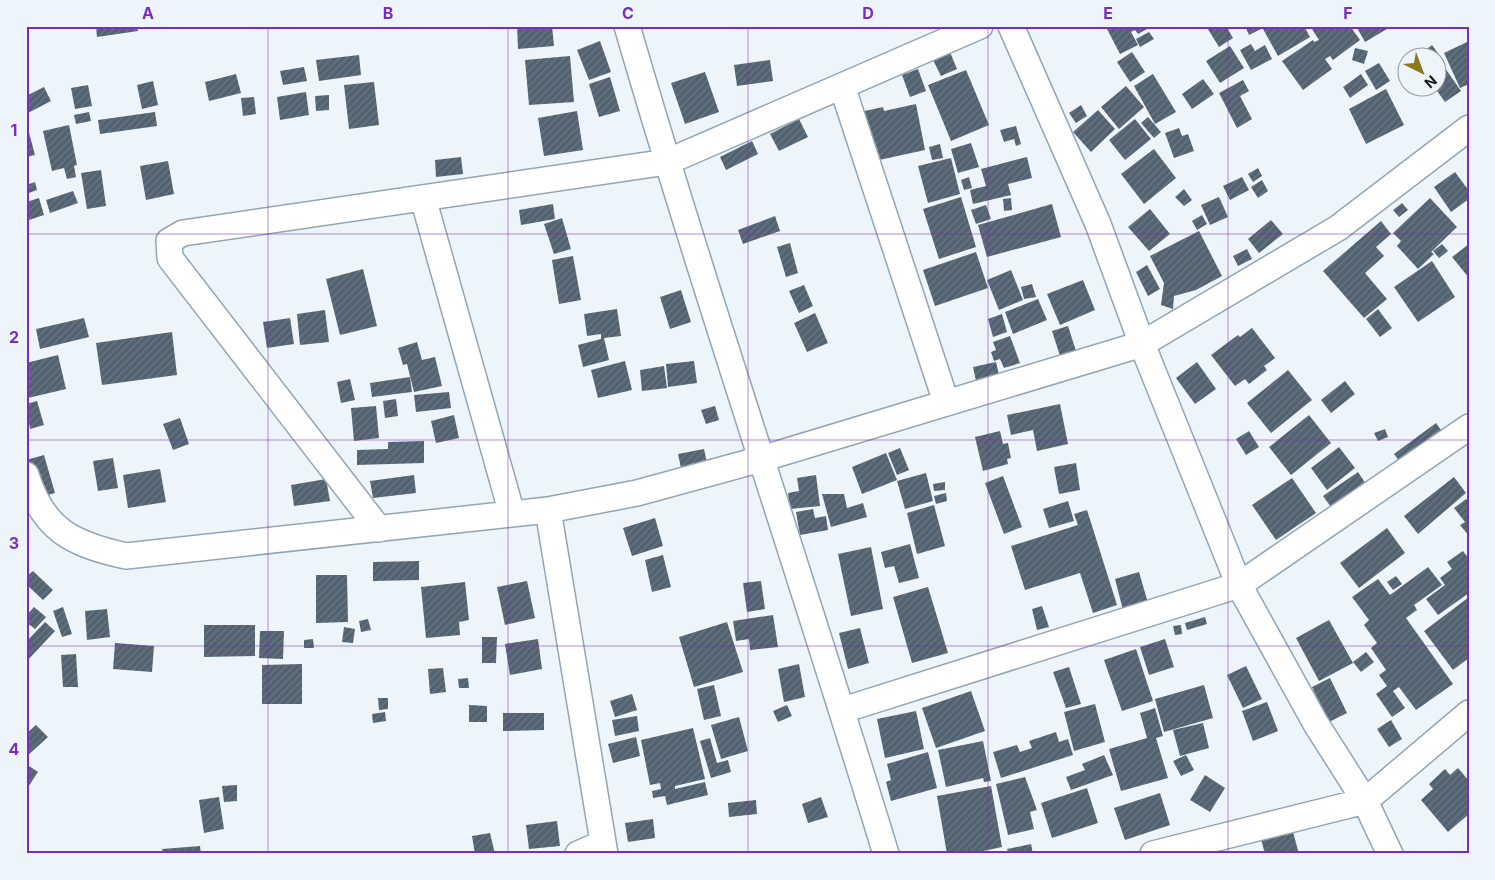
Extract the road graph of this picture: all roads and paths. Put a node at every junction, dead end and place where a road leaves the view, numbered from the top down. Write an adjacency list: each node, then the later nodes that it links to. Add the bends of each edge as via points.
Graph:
1 (627, 26): 6 (street)
2 (980, 26): 4 (street)
3 (1011, 26): 8 (street, via 1098,224)
4 (842, 86): 6 (street); 9 (street)
5 (1469, 128): 8 (street, via 1338,228)
6 (667, 162): 7 (street); 11 (street)
7 (423, 198): 14 (street); 15 (street, via 183,233 169,241 170,258)
8 (1142, 344): 9 (street); 16 (street)
9 (946, 402): 11 (street)
10 (1469, 427): 16 (street)
11 (761, 459): 13 (street, via 637,493); 17 (street)
12 (26, 475): 15 (street, via 33,497 48,521 93,549 126,556)
13 (548, 510): 14 (street); 20 (street)
14 (512, 514): 15 (street)
15 (379, 529)
16 (1239, 584): 17 (street); 19 (street, via 1316,724)
17 (842, 710): 22 (street)
18 (1469, 713): 19 (street)
19 (1365, 801): 23 (street); 24 (street)
20 (604, 848): 21 (street)
21 (578, 854)
22 (886, 854)
23 (1153, 854)
24 (1390, 854)

